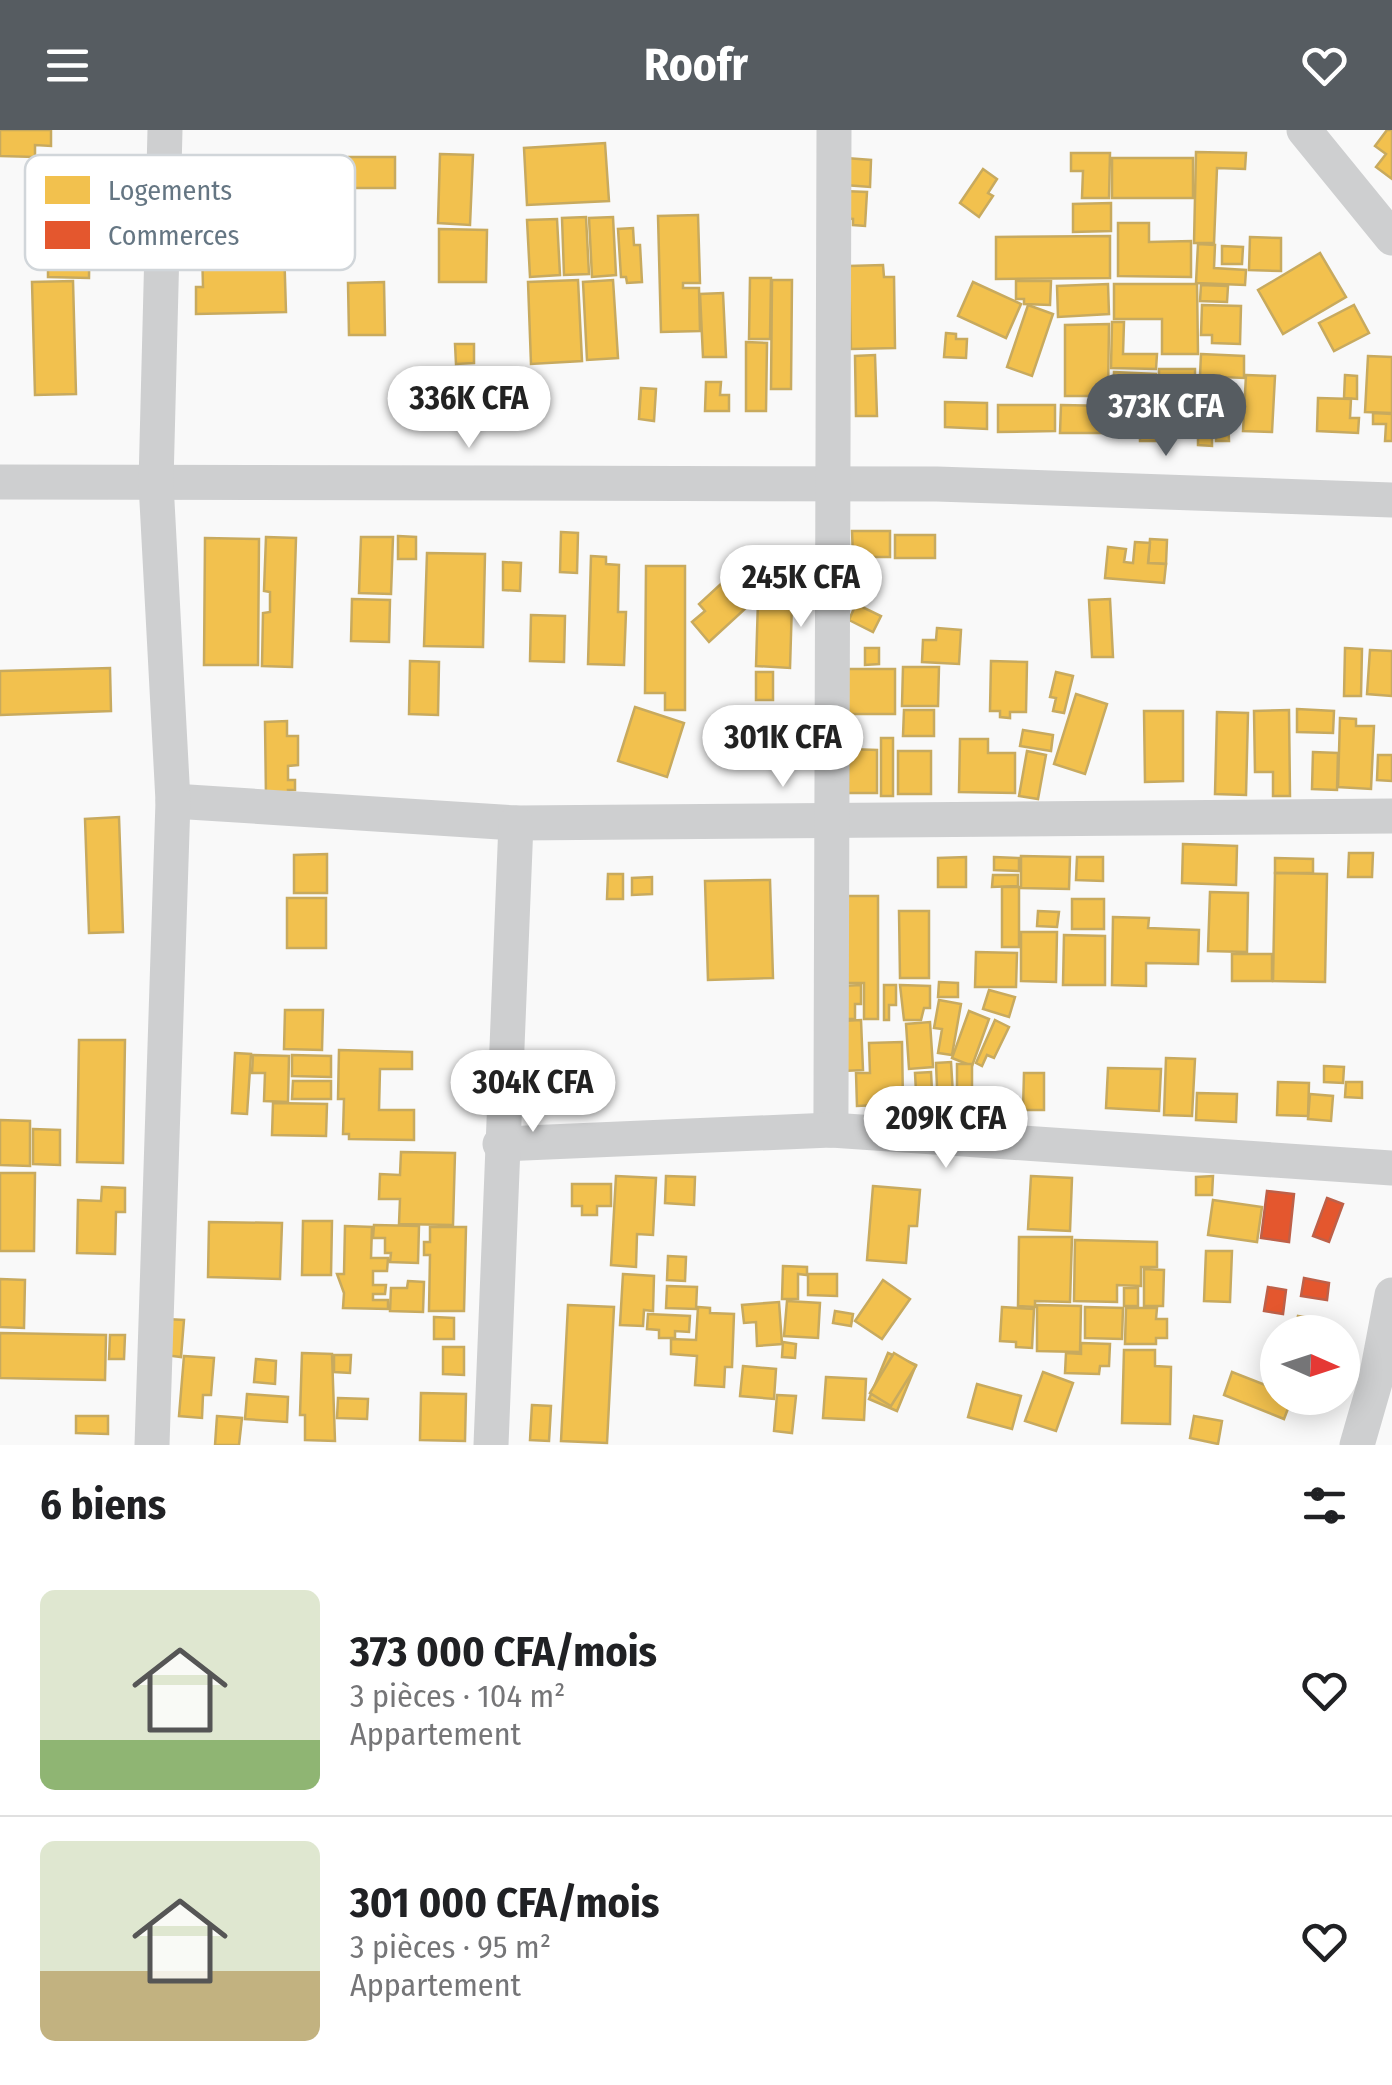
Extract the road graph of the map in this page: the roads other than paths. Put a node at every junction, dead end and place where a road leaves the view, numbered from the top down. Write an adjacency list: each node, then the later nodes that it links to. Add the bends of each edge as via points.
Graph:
1 (165, 130): 4 (street)
2 (834, 130): 9 (street)
3 (1304, 130): 5 (street)
4 (164, 155)
5 (1392, 238)
6 (161, 270): 8 (street)
7 (0, 482): 8 (street)
8 (156, 483): 9 (street); 11 (street)
9 (836, 484): 10 (street); 13 (street)
10 (1392, 500)
11 (172, 801): 14 (street); 20 (street)
12 (1392, 816): 13 (street)
13 (830, 822): 14 (street); 15 (street)
14 (516, 823): 16 (street)
15 (830, 1130): 16 (street); 17 (street)
16 (500, 1144): 21 (street)
17 (1392, 1168)
18 (1392, 1296): 19 (street)
19 (1384, 1380): 22 (street)
20 (152, 1445)
21 (491, 1445)
22 (1358, 1445)

